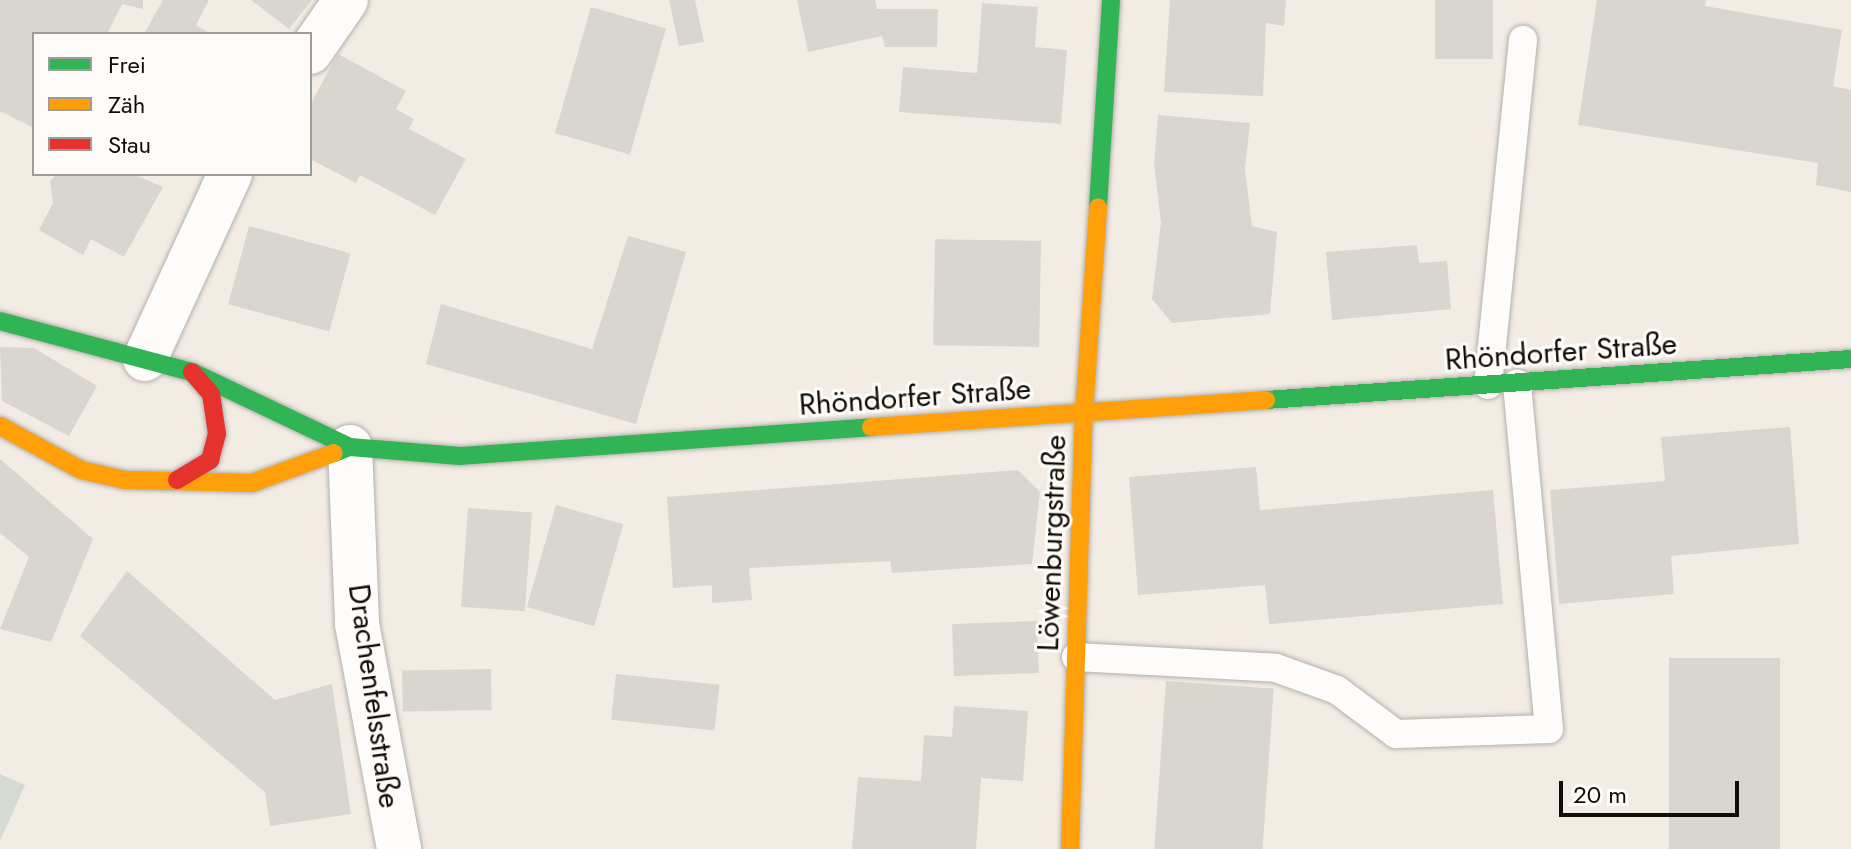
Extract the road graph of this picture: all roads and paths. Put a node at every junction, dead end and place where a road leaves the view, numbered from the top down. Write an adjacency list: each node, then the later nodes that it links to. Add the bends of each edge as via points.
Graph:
1 (346, 0): 4 (street)
2 (1111, 0): 12 (main road, Löwenburgstraße)
3 (1523, 40): 11 (lane)
4 (312, 49)
5 (229, 176): 7 (street)
6 (0, 321): 7 (main road)
7 (145, 359): 9 (main road)
8 (1851, 359): 10 (main road, Rhöndorfer Straße)
9 (192, 372): 14 (main road); 15 (main road, via 211,394 217,434 210,460)
10 (1517, 383): 11 (main road, Rhöndorfer Straße); 16 (lane, via 1549,729 1396,734 1337,690 1276,668)
11 (1488, 385): 12 (main road, Rhöndorfer Straße)
12 (1084, 414): 14 (main road, Rhöndorfer Straße, via 460,456); 16 (main road, Löwenburgstraße)
13 (0, 426): 15 (main road, Rhöndorfer Straße, via 81,470 125,480)
14 (350, 447): 15 (main road, Rhöndorfer Straße, via 252,483); 17 (street, Drachenfelsstraße, via 357,624)
15 (177, 480)
16 (1076, 657): 18 (main road, Löwenburgstraße)
17 (399, 849)
18 (1070, 849)

